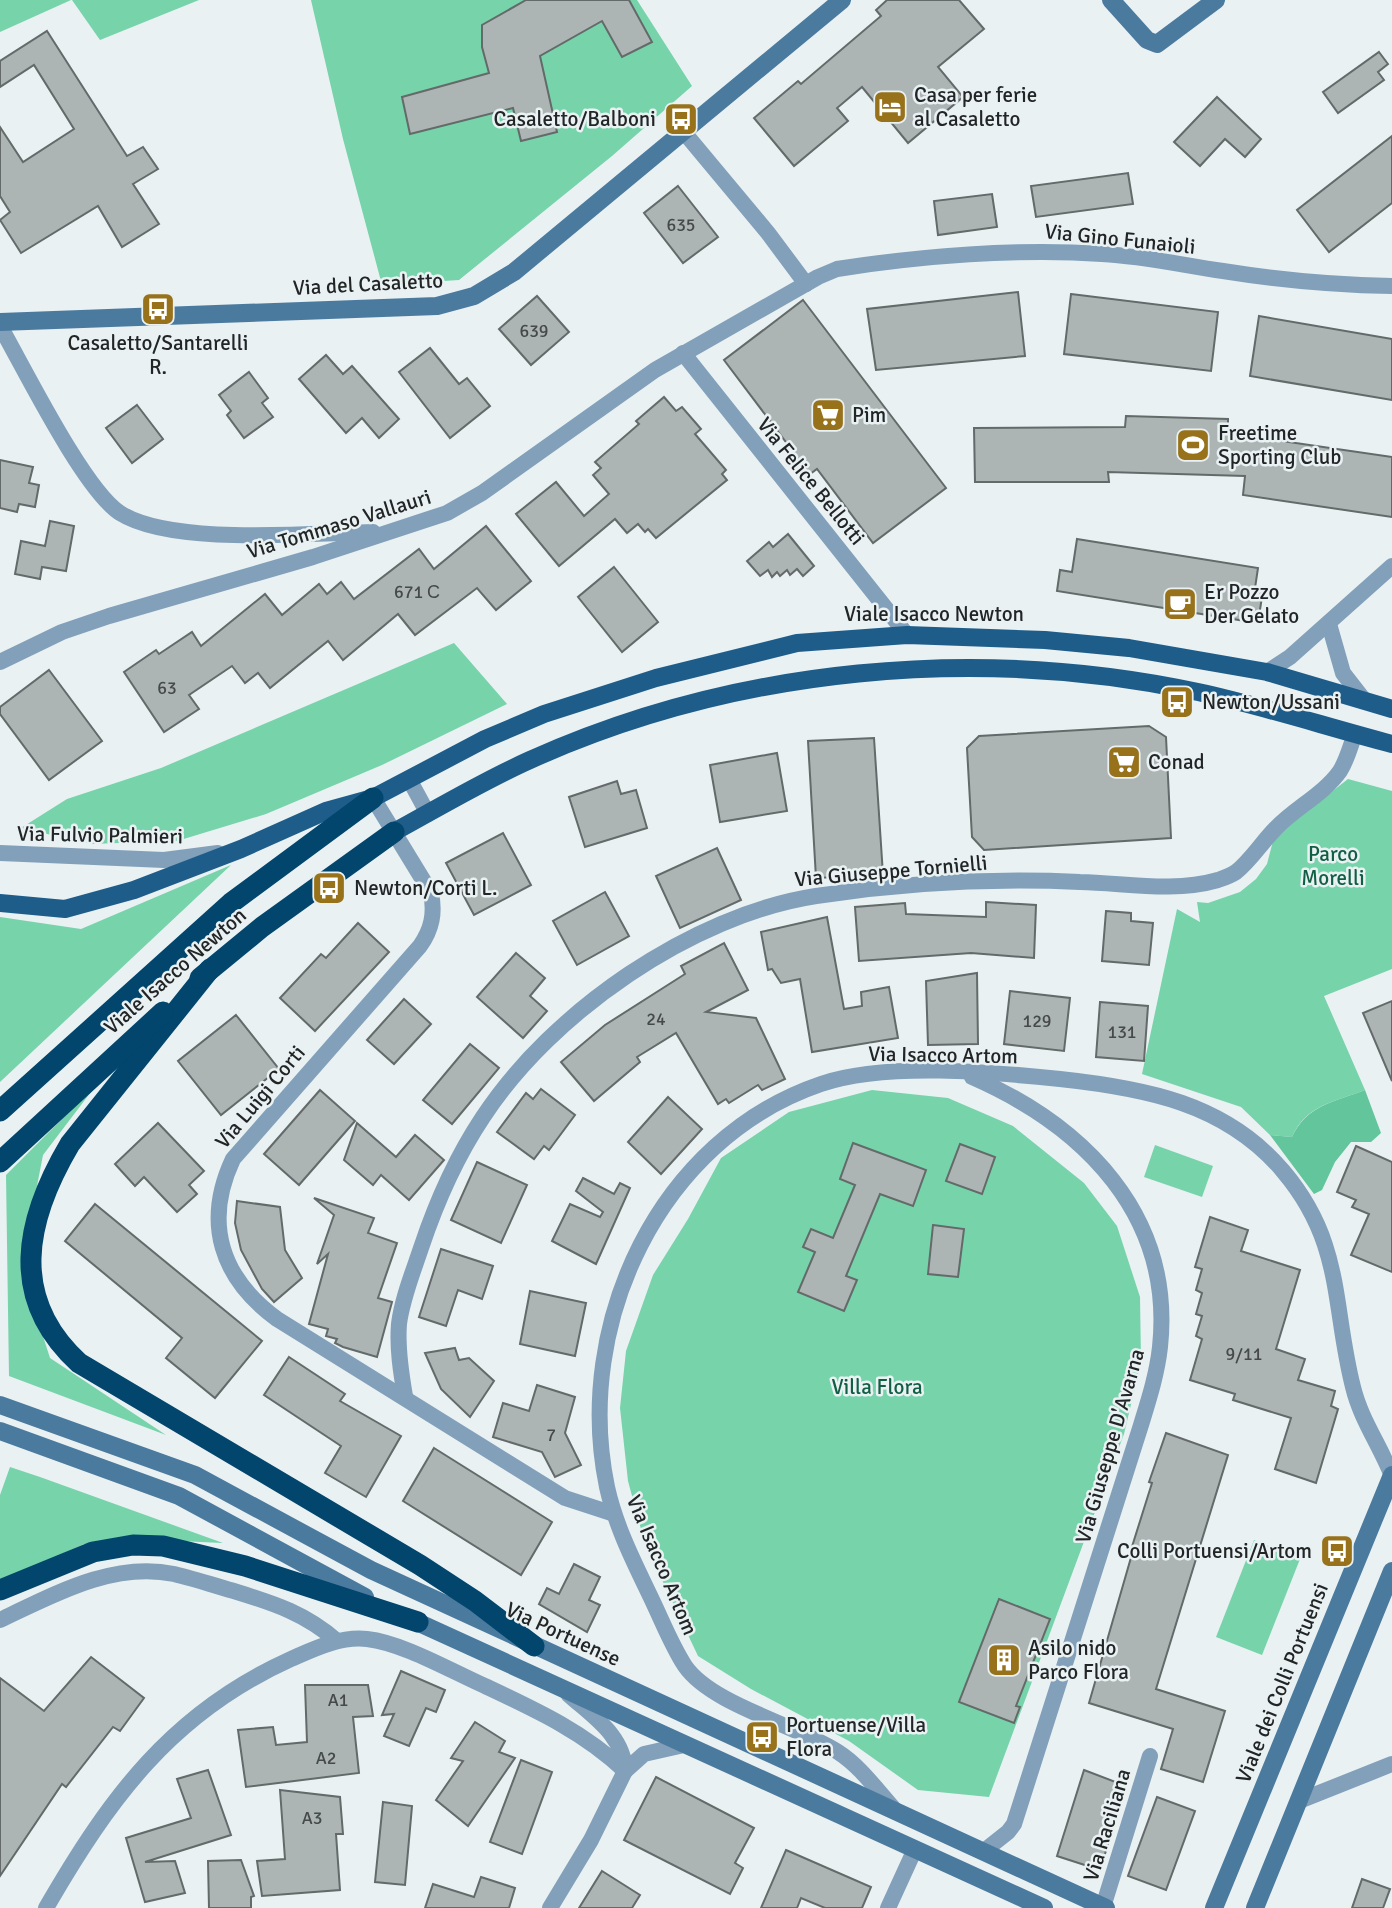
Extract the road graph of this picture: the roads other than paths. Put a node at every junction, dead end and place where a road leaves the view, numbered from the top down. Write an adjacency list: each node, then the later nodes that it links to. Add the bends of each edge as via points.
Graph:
1 (842, 0): 4 (main road, Via del Casaletto)
2 (1111, 0): 3 (main road, via 1147,40 1157,44)
3 (1216, 0)
4 (683, 131): 5 (street); 7 (main road, Via del Casaletto, via 514,272 453,303)
5 (806, 284): 6 (street, Via Gino Funaioli, via 827,272 851,267 1060,251 1157,259 1348,286); 8 (street, Via Tommaso Vallauri)
6 (1392, 286)
7 (0, 324): 9 (street, via 86,474 119,512 160,527 212,533)
8 (682, 353): 9 (street, Via Tommaso Vallauri, via 482,492 428,520); 12 (street, Via Felice Bellotti)
9 (386, 532): 13 (street, Via Tommaso Vallauri, via 108,616)
10 (1392, 566): 11 (street)
11 (1329, 624): 14 (street); 15 (street, via 1343,673)
12 (907, 635): 14 (main road, Viale Isacco Newton, via 1129,648); 19 (main road, Viale Isacco Newton, via 797,643 656,678 520,723)
13 (0, 662)
14 (1267, 672): 15 (main road, Viale Isacco Newton)
15 (1364, 700): 16 (main road, Viale Isacco Newton)
16 (1392, 709)
17 (1355, 734): 18 (main road, Viale Isacco Newton); 21 (main road, Viale Isacco Newton, via 1196,692 1125,680 954,668 869,672 801,679 635,721 530,760); 30 (street, Via Giuseppe Tornielli, via 1338,774 1229,876 1155,887 1079,881 985,883 802,898 716,927 614,987 572,1018 522,1067 482,1118 451,1175 425,1236 400,1316)
18 (1392, 744)
19 (409, 779): 20 (main road, Viale Isacco Newton); 21 (street)
20 (373, 798): 22 (street); 23 (main road, via 326,811); 28 (highway, Viale Isacco Newton, via 231,903)
21 (428, 814): 22 (main road, Viale Isacco Newton)
22 (394, 832): 26 (highway, Viale Isacco Newton); 30 (street, Via Luigi Corti, via 430,893 429,931 243,1145 225,1176 217,1214 229,1265 257,1303)
23 (241, 849): 24 (street, Via Fulvio Palmieri, via 164,860); 25 (main road, via 88,905 41,908)
24 (0, 853)
25 (0, 903)
26 (211, 969): 29 (highway, Viale Isacco Newton); 40 (highway, via 70,1144 51,1176 34,1223 31,1257 35,1296 43,1318 61,1347 79,1363 420,1565)
27 (963, 1073): 33 (street, Via Isacco Artom, via 1065,1080 1149,1094 1217,1117 1263,1149 1302,1197 1327,1248 1356,1398); 34 (street, Via Isacco Artom, via 884,1071 811,1087 749,1121 700,1162 671,1195 621,1287 604,1354 601,1440); 49 (street, Via Giuseppe D'Avarna, via 1047,1116 1106,1170 1144,1233 1158,1284 1160,1321 1155,1376 1142,1425 1017,1814 1008,1832)
28 (0, 1111)
29 (0, 1162)
30 (405, 1396): 34 (street, Via Luigi Corti, via 565,1498)
31 (0, 1405): 40 (main road, Via Portuense, via 164,1461 340,1555)
32 (0, 1431): 38 (main road, via 136,1478)
33 (1392, 1476): 55 (main road, Viale dei Colli Portuensi)
34 (614, 1514): 47 (street, Via Isacco Artom, via 679,1657 694,1676 712,1690 840,1753)
35 (1392, 1571): 46 (main road)
36 (0, 1590): 38 (highway, via 93,1552 133,1545 163,1546 245,1566)
37 (0, 1620): 39 (street, via 79,1584 113,1576 173,1574 290,1608)
38 (418, 1622): 41 (main road)
39 (337, 1641): 45 (street, via 383,1642 477,1683 574,1730); 51 (street, via 249,1681 165,1743 113,1800)
40 (534, 1646): 47 (main road, Via Portuense)
41 (566, 1692): 42 (main road); 45 (street, via 617,1740)
42 (684, 1745): 45 (street, via 644,1754); 48 (main road)
43 (1150, 1756): 50 (street, Via Raciliana)
44 (1392, 1764): 46 (street)
45 (625, 1771): 52 (street, via 592,1840)
46 (1299, 1801): 56 (main road)
47 (894, 1809): 49 (main road, Via Portuense)
48 (915, 1849): 53 (street); 54 (main road)
49 (984, 1851): 50 (main road, Via Portuense)
50 (1105, 1907)
51 (46, 1908)
52 (550, 1908)
53 (888, 1908)
54 (1044, 1908)
55 (1214, 1908)
56 (1255, 1908)

